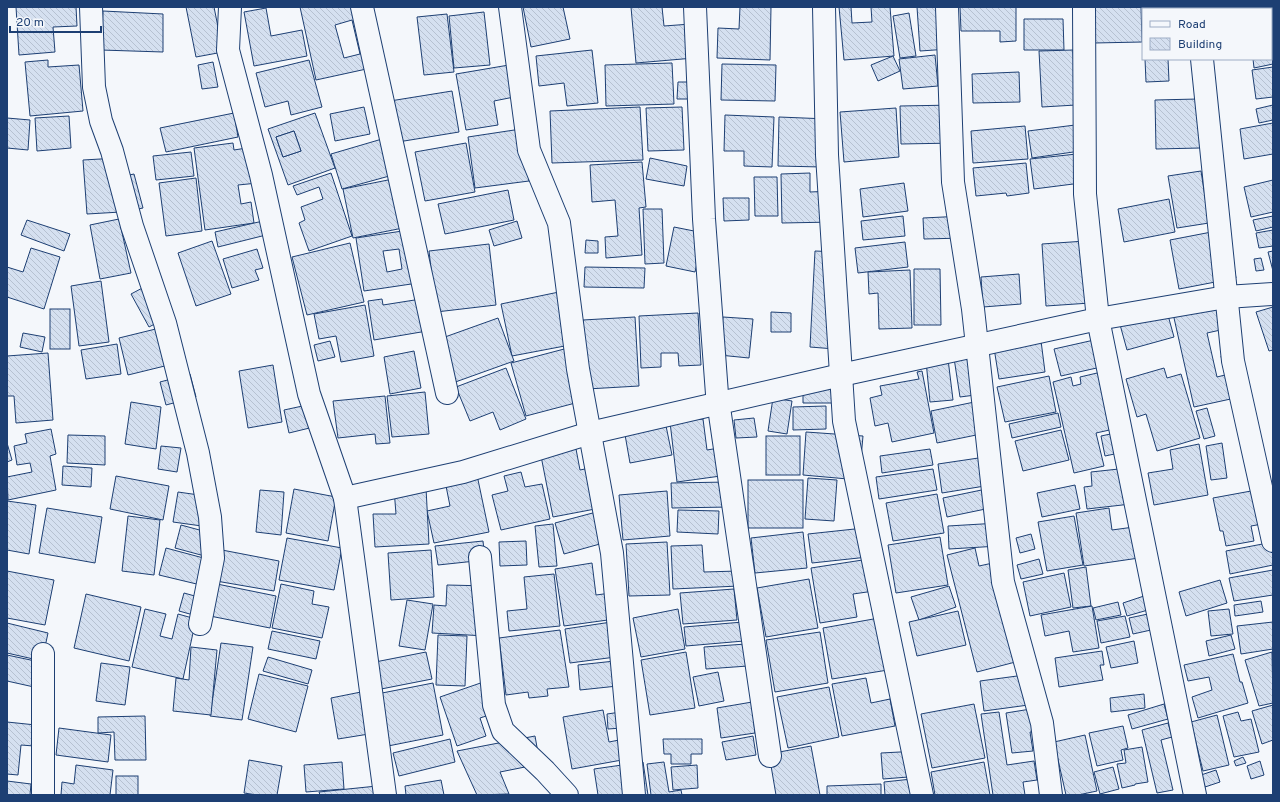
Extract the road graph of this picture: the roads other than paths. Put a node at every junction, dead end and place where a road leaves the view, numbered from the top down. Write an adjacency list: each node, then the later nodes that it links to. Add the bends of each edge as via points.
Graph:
1 (91, 7): 21 (lane, via 94,87 101,121 112,151 132,226 165,323 198,453 210,517 213,558)
2 (230, 7): 18 (lane, via 228,50 261,175 309,394)
3 (362, 7): 15 (lane)
4 (510, 7): 17 (lane, via 530,150 559,223 578,369)
5 (695, 7): 16 (lane, via 704,219)
6 (824, 7): 14 (lane, via 827,155)
7 (947, 7): 13 (lane, via 954,182)
8 (1084, 7): 12 (lane, via 1085,194)
9 (1202, 60): 11 (lane)
10 (1273, 294): 11 (lane)
11 (1226, 298): 12 (lane); 19 (lane, via 1232,361)
12 (1098, 319): 13 (lane); 30 (lane)
13 (977, 346): 14 (lane); 29 (lane, via 1003,582 1042,723)
14 (841, 375): 16 (lane); 28 (lane, via 844,421)
15 (447, 393)
16 (719, 403): 17 (lane); 23 (lane)
17 (590, 433): 18 (lane, via 463,472); 27 (lane, via 612,553)
18 (345, 498): 25 (lane)
19 (1273, 541)
20 (480, 557): 26 (lane, via 494,705 498,718 504,732)
21 (200, 624)
22 (42, 654): 24 (lane)
23 (770, 756)
24 (43, 795)
25 (385, 795)
26 (567, 795)
27 (634, 795)
28 (922, 795)
29 (1051, 795)
30 (1195, 795)

